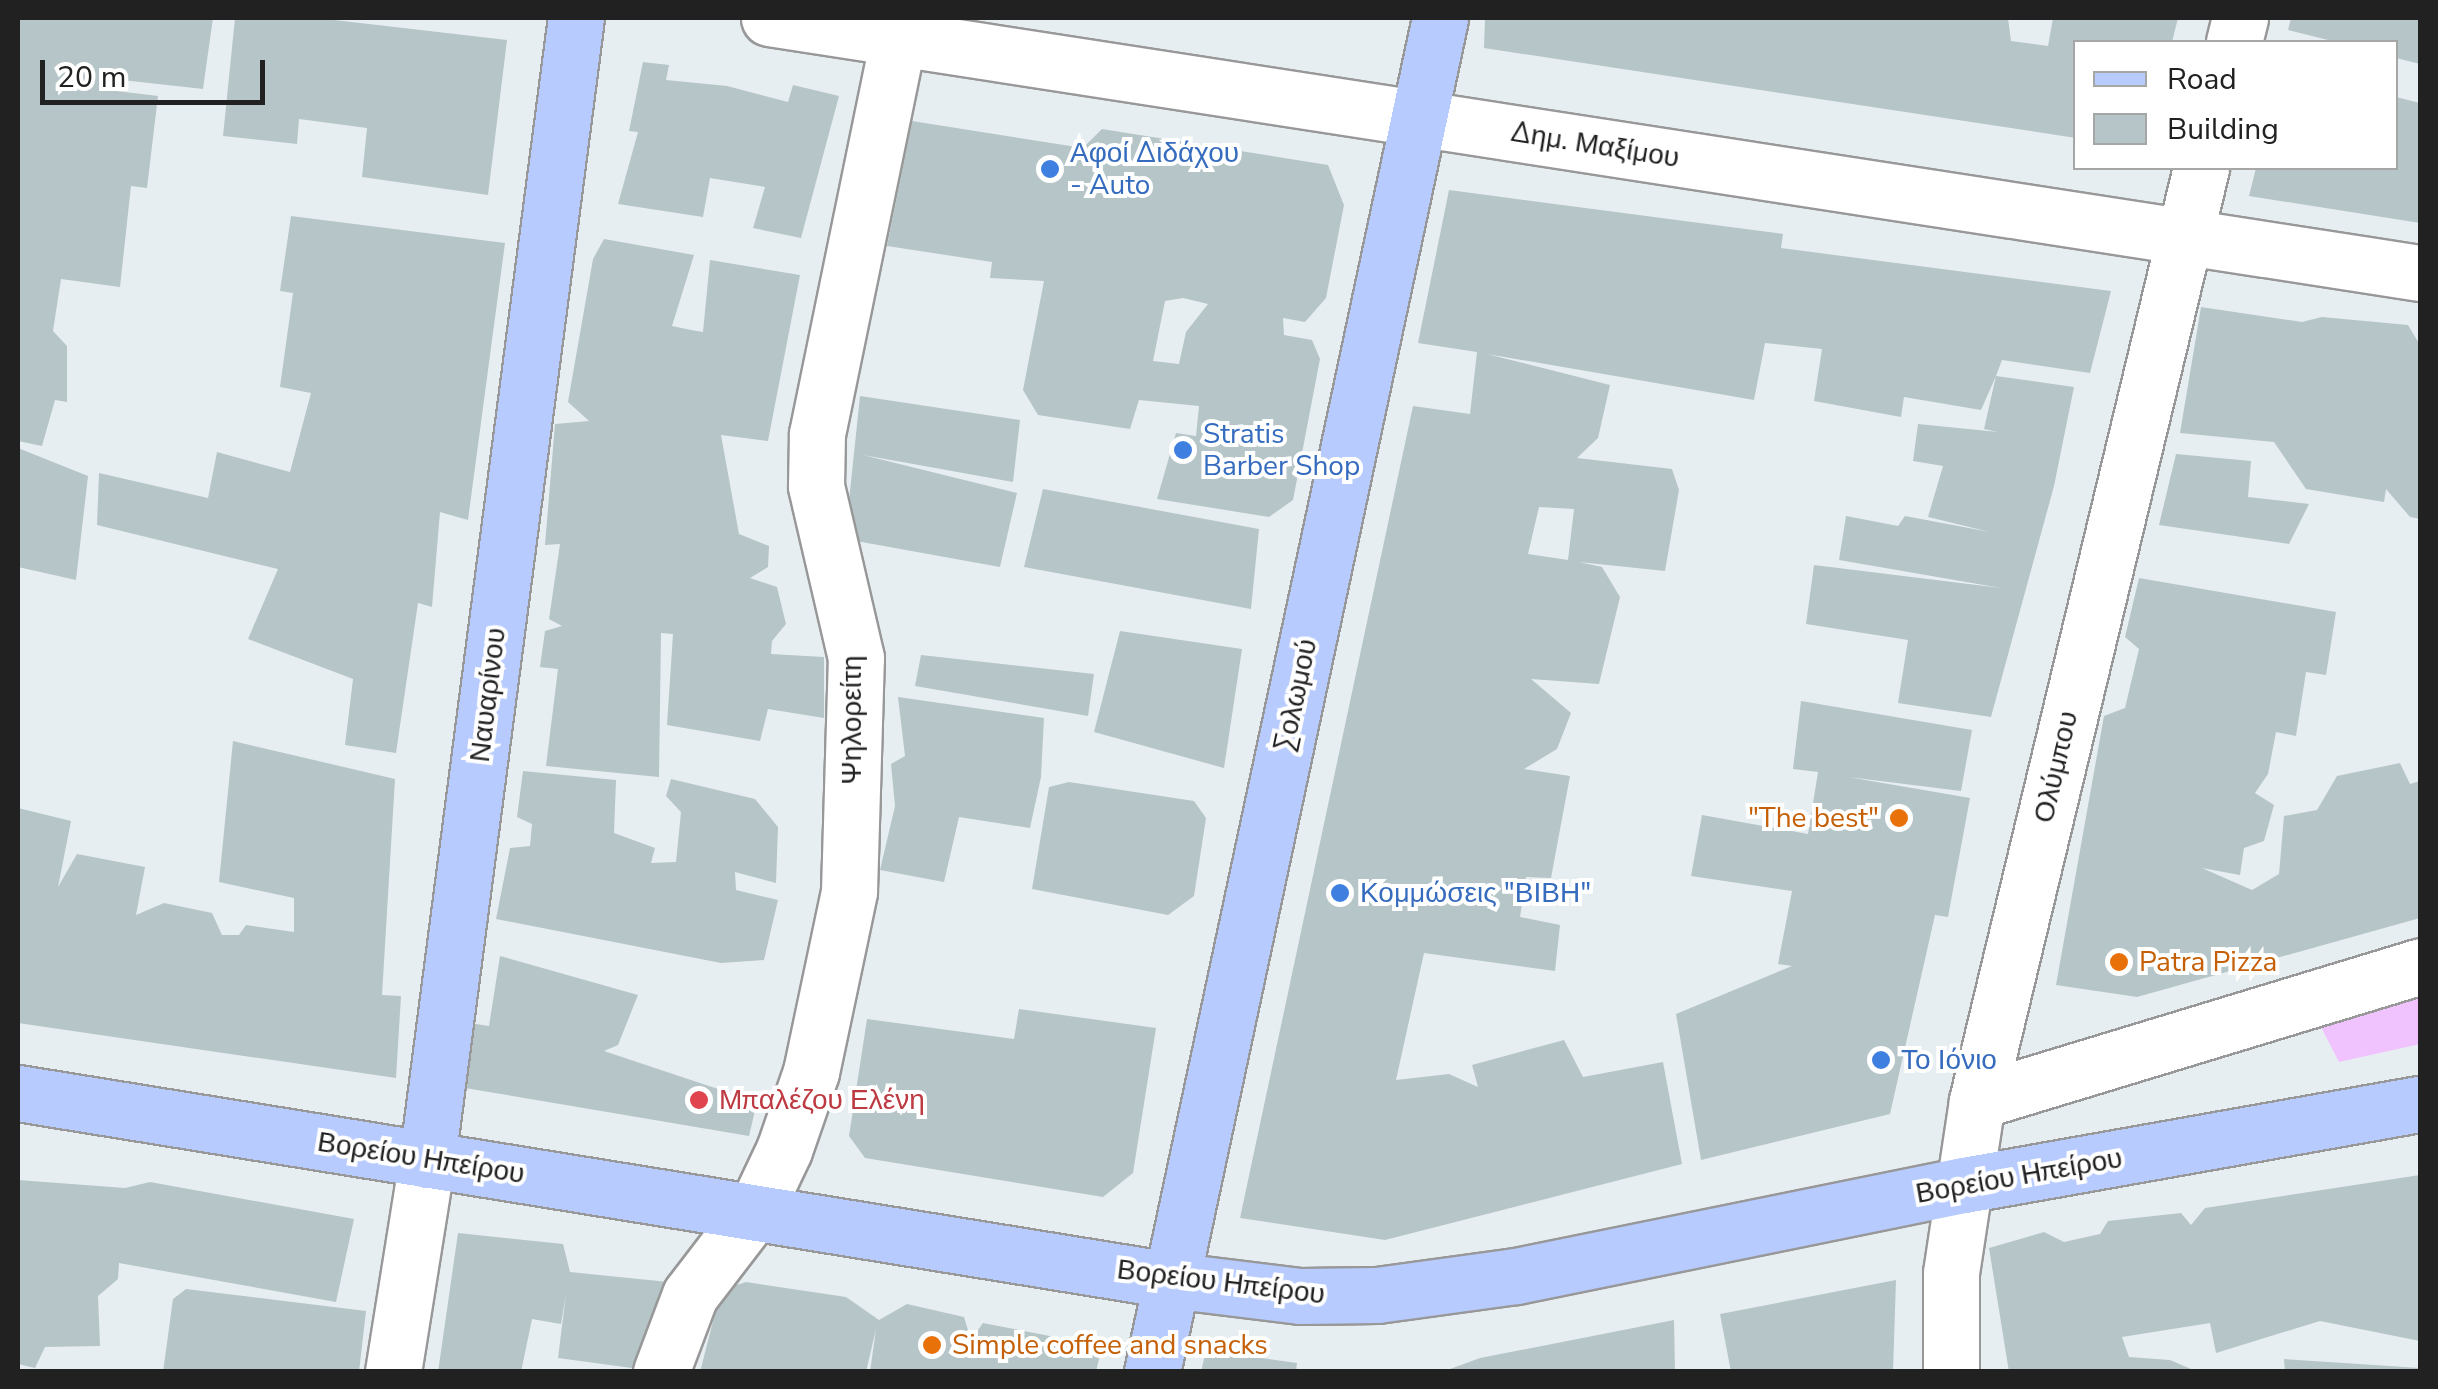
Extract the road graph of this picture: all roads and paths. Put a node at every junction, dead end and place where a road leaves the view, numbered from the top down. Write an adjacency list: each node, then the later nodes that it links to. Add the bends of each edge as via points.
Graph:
1 (576, 18): 13 (main road, Ναυαρίνου)
2 (768, 18): 4 (street, Δημ. Μαξίμου)
3 (1440, 18): 5 (main road, Σολωμού)
4 (898, 38): 5 (street, Δημ. Μαξίμου); 15 (street, Ψηλορείτη, via 817,434 816,486 856,658 848,892 812,1072)
5 (1420, 118): 7 (street, Δημ. Μαξίμου); 16 (main road, Σολωμού)
6 (2200, 170): 7 (street, Ολύμπου)
7 (2183, 236): 8 (street, Δημ. Μαξίμου); 11 (street, Ολύμπου)
8 (2420, 273)
9 (2420, 966): 11 (street)
10 (18, 1093): 13 (main road, Βορείου Ηπείρου)
11 (1977, 1101): 14 (street, Ολύμπου)
12 (2420, 1104): 14 (main road, Βορείου Ηπείρου)
13 (427, 1160): 15 (main road, Βορείου Ηπείρου); 17 (street, Ναυαρίνου)
14 (1964, 1185): 16 (main road, Βορείου Ηπείρου, via 1414,1291 1300,1296); 20 (street, Ολύμπου, via 1951,1272)
15 (756, 1209): 16 (main road, Βορείου Ηπείρου); 18 (street, Ψηλορείτη, via 690,1295)
16 (1170, 1280): 19 (main road, Σολωμού)
17 (394, 1372)
18 (662, 1372)
19 (1152, 1372)
20 (1952, 1372)

